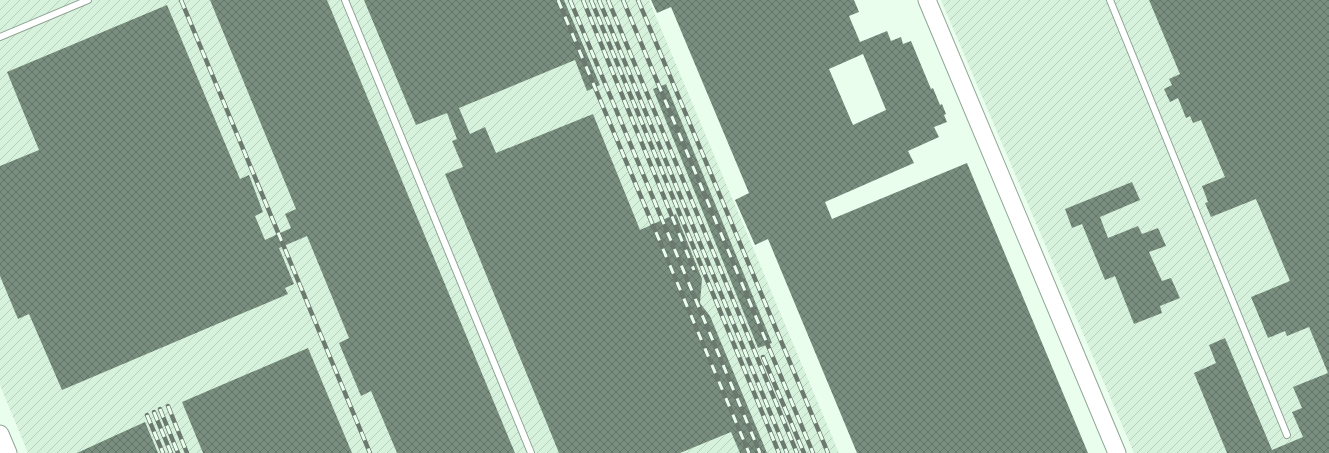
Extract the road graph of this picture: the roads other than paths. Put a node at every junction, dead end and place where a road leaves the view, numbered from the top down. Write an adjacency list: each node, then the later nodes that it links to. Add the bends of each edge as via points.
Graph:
1 (88, 0): 5 (lane)
2 (345, 0): 9 (lane)
3 (927, 0): 10 (street)
4 (1110, 0): 7 (lane)
5 (0, 37)
6 (0, 434): 8 (street)
7 (1287, 435)
8 (8, 453)
9 (531, 453)
10 (1117, 453)

